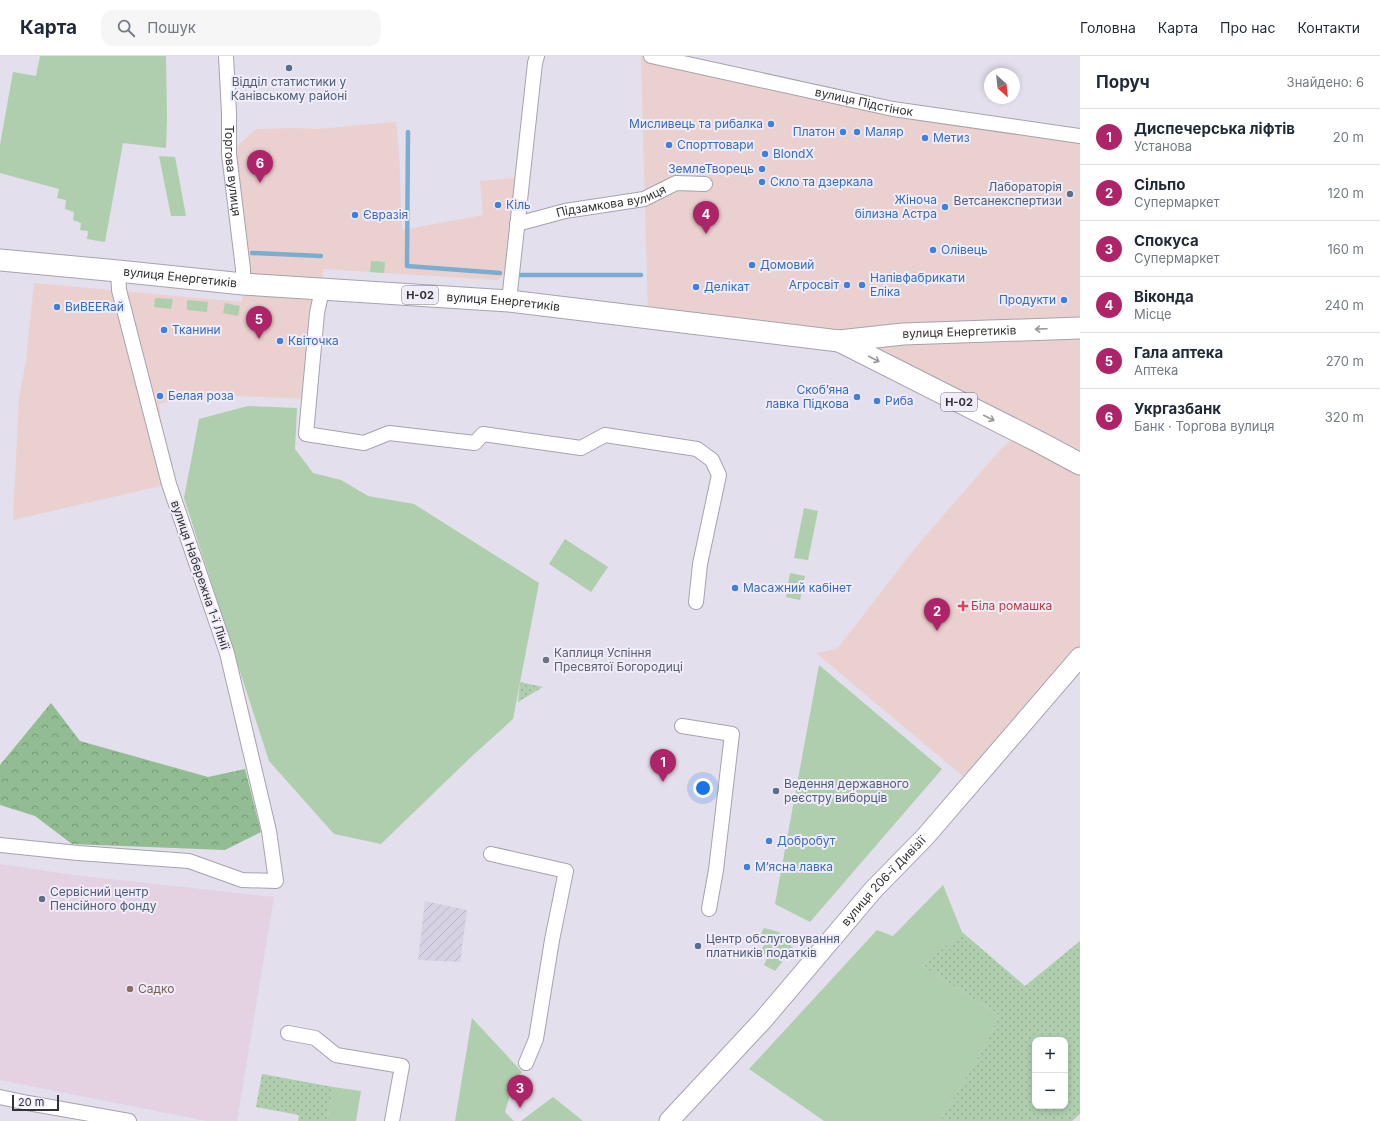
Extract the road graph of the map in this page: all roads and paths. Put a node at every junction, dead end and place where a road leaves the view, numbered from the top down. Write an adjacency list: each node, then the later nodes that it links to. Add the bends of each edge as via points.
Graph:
1 (226, 56): 9 (street, Торгова вулиця, via 229,154)
2 (537, 56): 6 (street)
3 (651, 56): 4 (street, вулиця Підстінок, via 893,109)
4 (1080, 136)
5 (705, 184): 6 (street, Підзамкова вулиця, via 676,183 644,200 565,211)
6 (517, 224): 11 (street)
7 (0, 260): 8 (main road, вулиця Енергетиків / Н-02)
8 (118, 270): 9 (main road, вулиця Енергетиків / Н-02); 18 (street, вулиця Набережна 1-ї Лінії, via 120,290 170,484 227,653 267,824 276,881 242,880 189,861)
9 (243, 284): 10 (main road, вулиця Енергетиків / Н-02)
10 (322, 290): 11 (main road, вулиця Енергетиків / Н-02); 15 (street, via 317,314 306,434 364,443 389,433 475,443 483,434 581,448 604,435 697,449 712,460 719,475 700,564)
11 (509, 301): 13 (main road, вулиця Енергетиків / Н-02)
12 (1080, 328): 13 (main road, вулиця Енергетиків / Н-02, one-way to 13, via 903,334)
13 (839, 341): 14 (main road, вулиця Енергетиків / Н-02, one-way to 14)
14 (1080, 464)
15 (696, 602)
16 (1080, 657): 26 (street, вулиця 206-ї Дивізії, via 925,837 874,889 762,1020)
17 (682, 726): 20 (street, via 732,734)
18 (0, 845)
19 (491, 854): 22 (street, via 566,871 536,1039)
20 (709, 909)
21 (288, 1033): 25 (street, via 315,1038 336,1054 402,1066)
22 (526, 1063)
23 (0, 1097): 24 (street)
24 (129, 1121)
25 (392, 1121)
26 (669, 1121)

